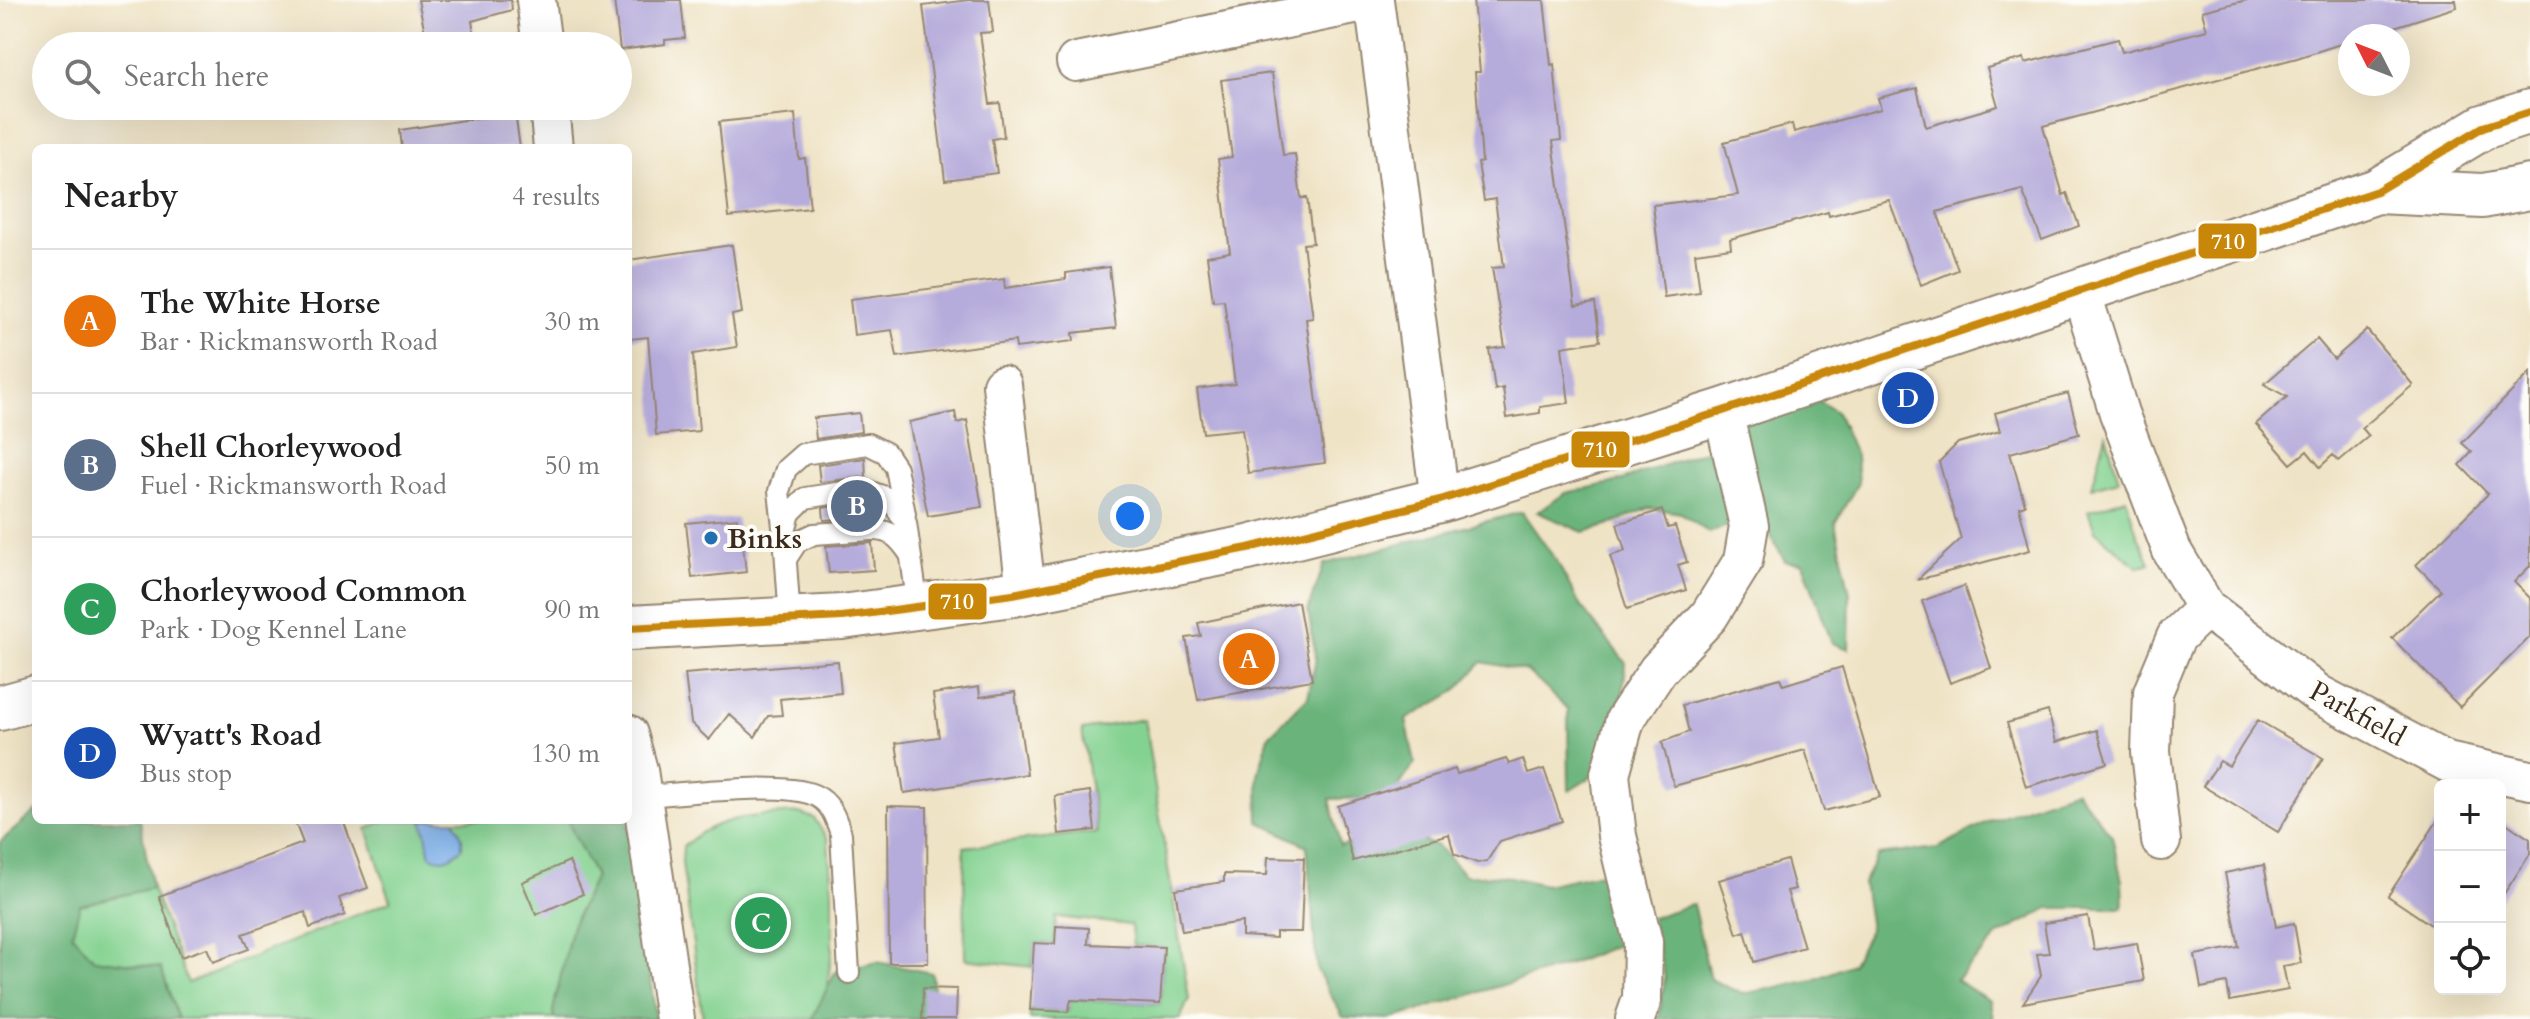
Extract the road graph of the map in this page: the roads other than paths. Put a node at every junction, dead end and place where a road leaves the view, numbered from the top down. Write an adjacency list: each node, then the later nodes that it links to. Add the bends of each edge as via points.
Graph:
1 (536, 0): 3 (street)
2 (1374, 1): 4 (street); 13 (street)
3 (540, 32)
4 (1076, 62)
5 (2530, 112): 9 (main road, via 2483,127)
6 (550, 120): 7 (street)
7 (553, 144)
8 (2530, 187): 9 (main road, via 2483,196)
9 (2377, 191): 10 (main road)
10 (2081, 291): 12 (main road); 20 (street, Parkfield, via 2119,413 2172,551)
11 (1002, 385): 18 (street)
12 (1723, 411): 13 (main road); 31 (street, via 1749,526 1743,561 1709,616 1658,670 1625,720 1610,774 1617,836 1643,942 1642,999)
13 (1440, 500): 18 (main road, via 1248,548)
14 (906, 523): 15 (lane, via 890,499 863,489 805,498 790,513); 15 (lane, via 896,468 886,453 868,444 803,454 786,469 779,491); 16 (lane)
15 (784, 535): 17 (lane)
16 (910, 554): 17 (lane, via 897,536 880,529 814,534 797,542); 19 (lane)
17 (786, 559): 21 (lane)
18 (1026, 591): 19 (main road)
19 (918, 607): 21 (main road)
20 (2206, 608): 26 (street, Parkfield, via 2318,694 2447,762); 28 (street, via 2176,637 2153,692)
21 (790, 619): 22 (main road)
22 (632, 628)
23 (32, 699): 24 (main road)
24 (0, 708)
25 (632, 748): 27 (street)
26 (2530, 780)
27 (642, 796): 29 (lane, via 778,789 816,796 834,812 841,834); 30 (street)
28 (2150, 829)
29 (849, 973)
30 (675, 1019)
31 (1635, 1019)

